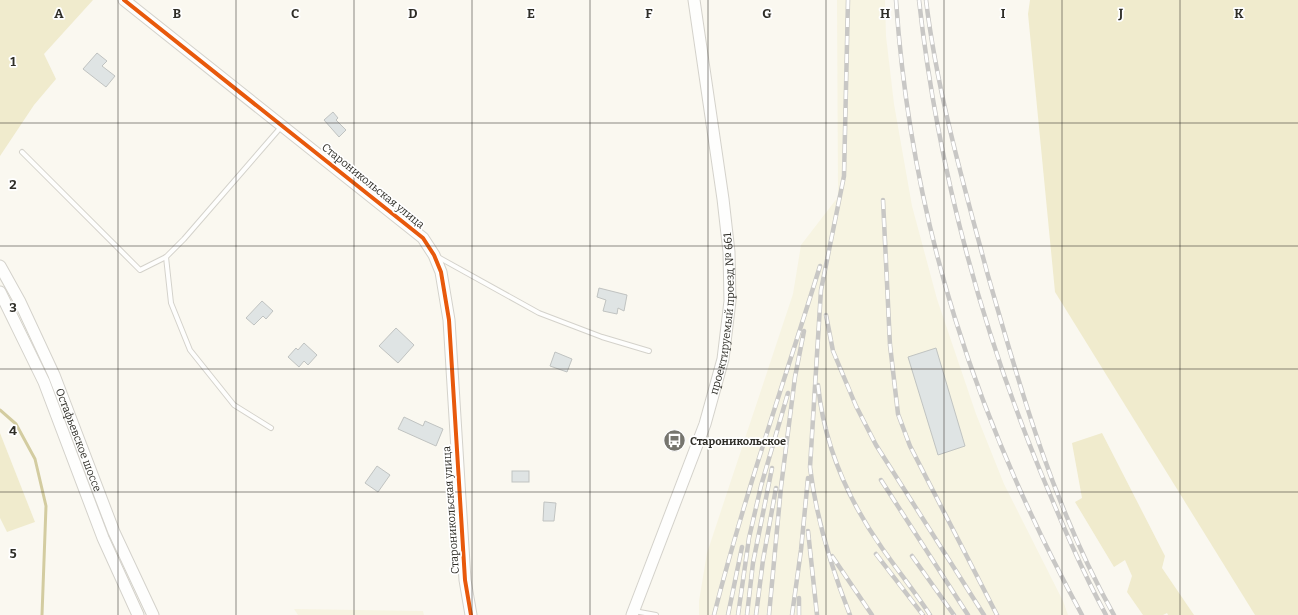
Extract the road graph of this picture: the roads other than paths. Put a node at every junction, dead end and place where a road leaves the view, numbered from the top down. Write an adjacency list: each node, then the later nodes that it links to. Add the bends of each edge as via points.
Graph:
1 (124, 0): 3 (main road, Староникольская улица)
2 (694, 0): 11 (main road, проектируемый проезд № 661, via 723,199 729,252 730,301 723,359 705,424)
3 (282, 125): 5 (main road, Староникольская улица, via 423,238); 6 (lane)
4 (22, 152): 6 (lane, via 140,270)
5 (434, 255): 9 (lane, via 539,313 602,337); 14 (main road, Староникольская улица, via 441,272 449,320 465,580)
6 (166, 257): 10 (lane, via 171,303 190,350 234,405)
7 (0, 266): 13 (main road, Остафьевское шоссе, via 54,374 114,532)
8 (0, 292): 12 (main road, Остафьевское шоссе, via 44,382 103,538)
9 (649, 351)
10 (271, 428)
11 (633, 613): 15 (lane)
12 (138, 615)
13 (153, 615)
14 (471, 615)
15 (656, 615)

